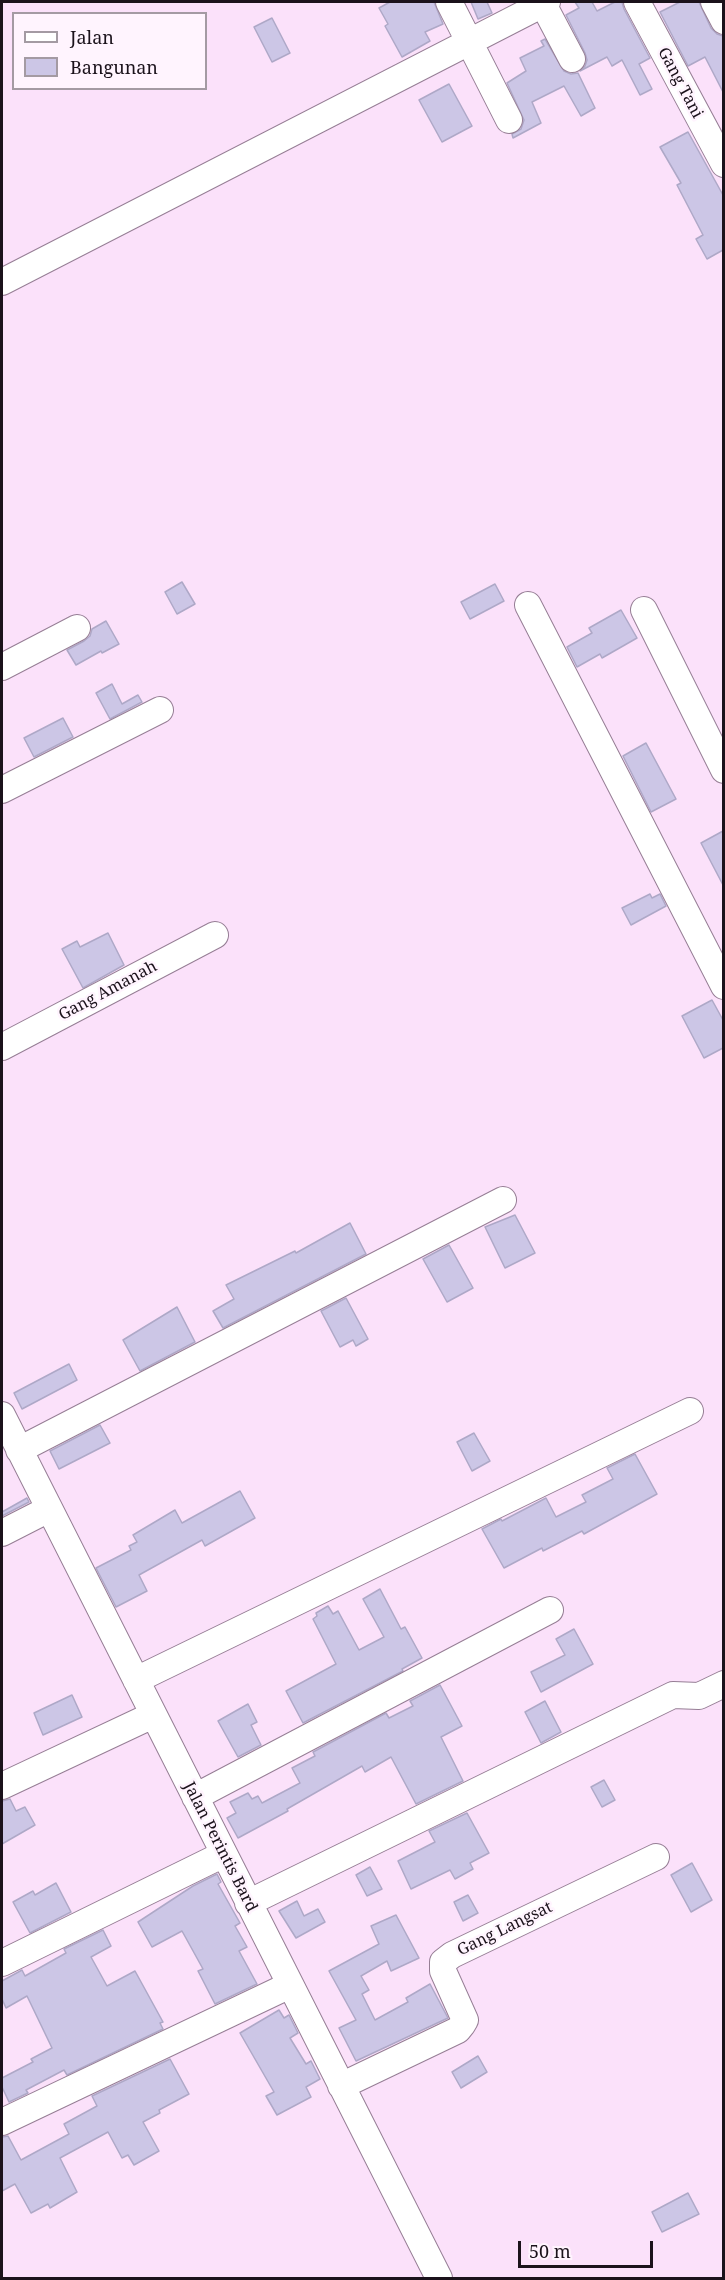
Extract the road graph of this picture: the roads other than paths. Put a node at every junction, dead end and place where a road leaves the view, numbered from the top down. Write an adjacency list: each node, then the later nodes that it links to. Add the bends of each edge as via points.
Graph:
1 (449, 2): 6 (street)
2 (637, 2): 9 (street, Gang Tani)
3 (714, 2): 5 (street)
4 (538, 4): 6 (street); 7 (street)
5 (723, 21)
6 (469, 42): 8 (street); 10 (street)
7 (572, 59)
8 (509, 120)
9 (723, 164)
10 (2, 282)
11 (528, 605): 19 (street)
12 (644, 610): 16 (street)
13 (77, 628): 14 (street)
14 (2, 667)
15 (160, 710): 17 (street)
16 (723, 770)
17 (2, 790)
18 (214, 934): 20 (street, Gang Amanah)
19 (723, 986)
20 (2, 1047)
21 (503, 1200): 24 (street)
22 (690, 1412): 28 (street)
23 (2, 1415): 24 (street, Jalan Perintis Bard)
24 (19, 1450): 25 (street, Jalan Perintis Bard)
25 (49, 1509): 26 (street); 28 (street, Jalan Perintis Bard)
26 (2, 1533)
27 (550, 1610): 32 (street)
28 (136, 1680): 30 (street, Jalan Perintis Bard)
29 (723, 1684): 35 (street, via 699,1696 673,1695)
30 (153, 1715): 31 (street); 32 (street, Jalan Perintis Bard)
31 (2, 1786)
32 (195, 1797): 33 (street, Jalan Perintis Bard)
33 (224, 1854): 35 (street, Jalan Perintis Bard); 36 (street)
34 (657, 1857): 38 (street, Gang Langsat, via 452,1955 443,1962 443,1971 465,2020 458,2030)
35 (248, 1903): 37 (street, Jalan Perintis Bard)
36 (2, 1963)
37 (290, 1985): 38 (street, Jalan Perintis Bard); 39 (street)
38 (341, 2086): 40 (street, Jalan Perintis Bard)
39 (4, 2115)
40 (439, 2278)

